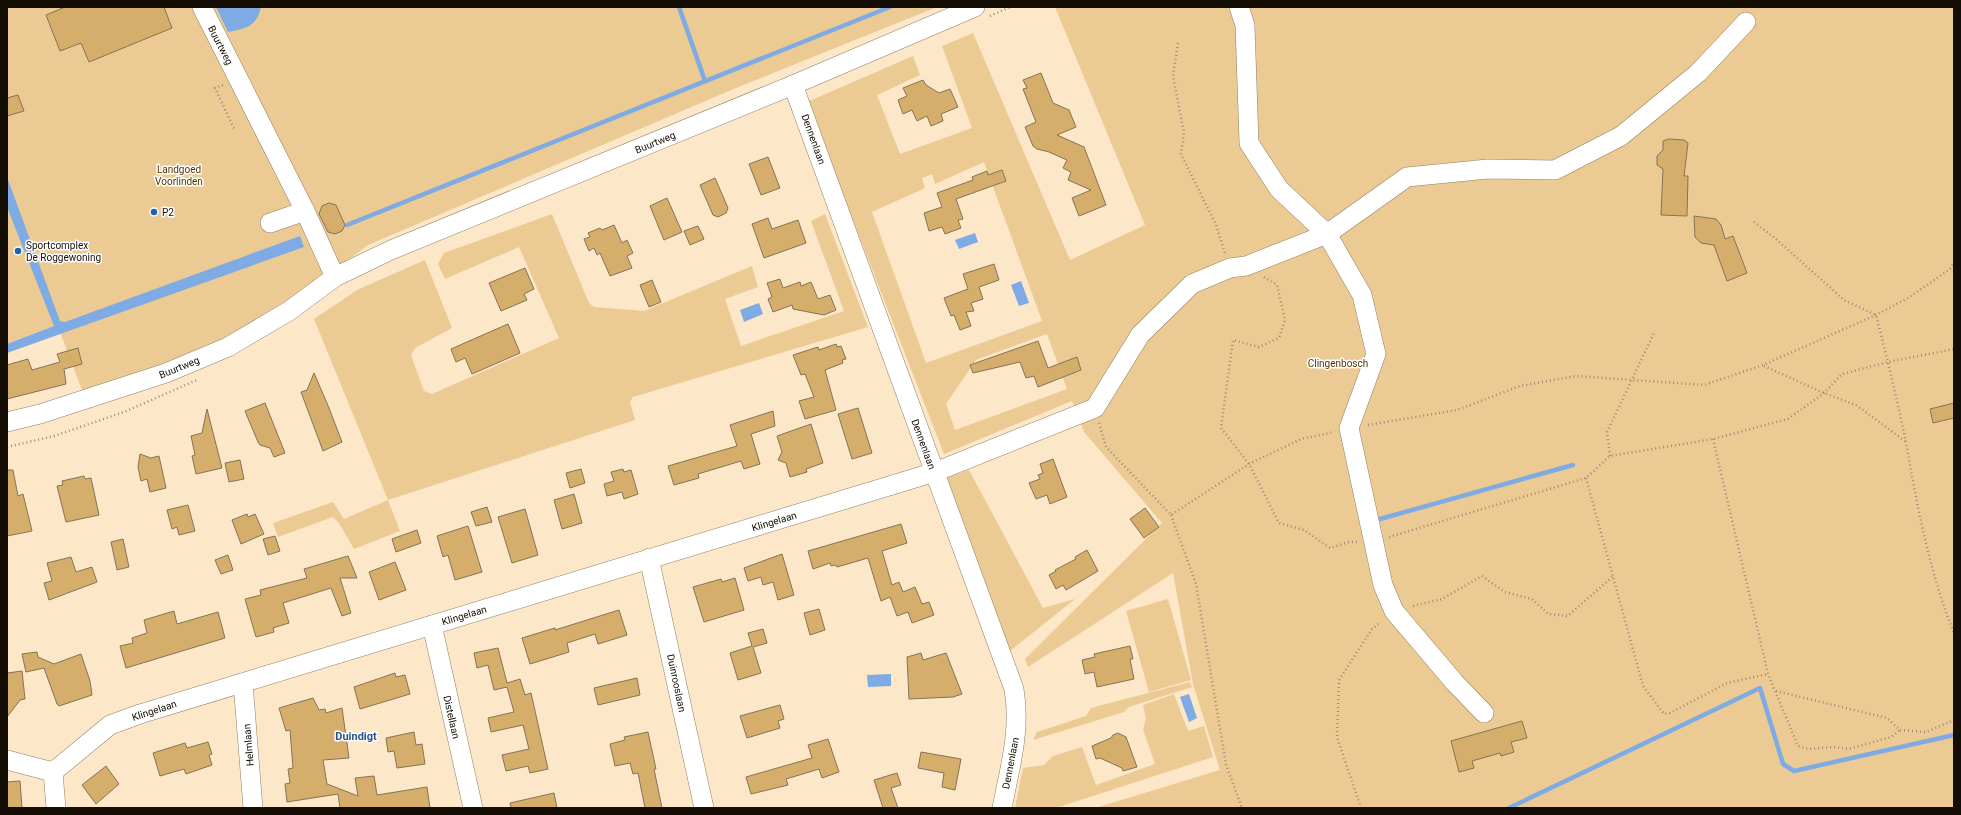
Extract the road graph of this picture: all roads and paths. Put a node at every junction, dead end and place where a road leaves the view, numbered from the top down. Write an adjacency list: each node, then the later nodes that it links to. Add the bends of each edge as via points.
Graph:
1 (202, 7): 7 (street, Buurtweg)
2 (1010, 7): 4 (path)
3 (1239, 7): 13 (street, via 1245,25 1249,143 1280,189)
4 (982, 12): 8 (street, Buurtweg)
5 (1746, 22): 13 (street, via 1698,74 1621,136 1555,170 1488,169 1407,177)
6 (1178, 43): 15 (path, via 1173,76 1184,133 1180,154)
7 (239, 79): 9 (path, via 215,88); 10 (street, Buurtweg)
8 (793, 85): 16 (street, Buurtweg, via 391,250); 33 (street, Dennenlaan)
9 (235, 131)
10 (305, 211): 12 (street); 16 (street, Buurtweg)
11 (1754, 222): 17 (path, via 1844,300)
12 (270, 223)
13 (1327, 234): 15 (street); 27 (street, via 1362,295 1376,354)
14 (1954, 263): 17 (path, via 1950,269 1908,298)
15 (1238, 267): 25 (street, via 1192,284 1140,335); 32 (path, via 1277,284 1286,320 1279,338 1259,348 1233,340 1221,428)
16 (335, 278): 26 (street, Buurtweg, via 289,312 228,347 166,373 40,414)
17 (1876, 315): 20 (path); 21 (path)
18 (1655, 330): 23 (path)
19 (1954, 349): 20 (path)
20 (1888, 362): 24 (path, via 1842,374); 29 (path)
21 (1763, 365): 23 (path, via 1704,385); 24 (path)
22 (199, 379): 30 (path, via 124,412 54,436)
23 (1630, 380): 27 (path, via 1576,376 1520,386 1457,410); 31 (path, via 1607,432)
24 (1824, 393): 28 (path, via 1788,419); 29 (path, via 1856,405)
25 (1095, 408): 33 (street, Klingelaan); 35 (path, via 1106,447)
26 (7, 422)
27 (1349, 428): 32 (path, via 1301,439); 36 (street)
28 (1713, 439): 31 (path); 40 (path)
29 (1905, 441): 39 (path, via 1914,493)
30 (7, 447)
31 (1610, 456): 34 (path)
32 (1249, 464): 35 (path); 36 (path, via 1279,522 1304,530 1330,548 1350,542)
33 (935, 472): 37 (street, Klingelaan); 52 (street, Dennenlaan, via 1014,689 1017,731)
34 (1586, 478): 36 (path); 40 (path, via 1643,686 1664,714 1727,683)
35 (1171, 515): 53 (path, via 1196,584 1226,765)
36 (1373, 542): 43 (street, via 1394,611)
37 (649, 558): 38 (street, Klingelaan); 51 (street, Duinrooslaan)
38 (432, 625): 41 (street, Klingelaan); 50 (street, Distellaan)
39 (1954, 633)
40 (1768, 674): 42 (path)
41 (242, 683): 47 (street, Klingelaan, via 110,725); 49 (street, Helmlaan)
42 (1775, 691): 45 (path, via 1887,718); 45 (path, via 1798,746 1808,749 1833,747 1849,750 1891,737)
43 (1484, 713)
44 (1954, 720): 45 (path, via 1926,732)
45 (1900, 730)
46 (7, 760): 47 (street)
47 (53, 772): 48 (street)
48 (56, 808)
49 (253, 808)
50 (473, 808)
51 (704, 808)
52 (1002, 808)
53 (1242, 808)

